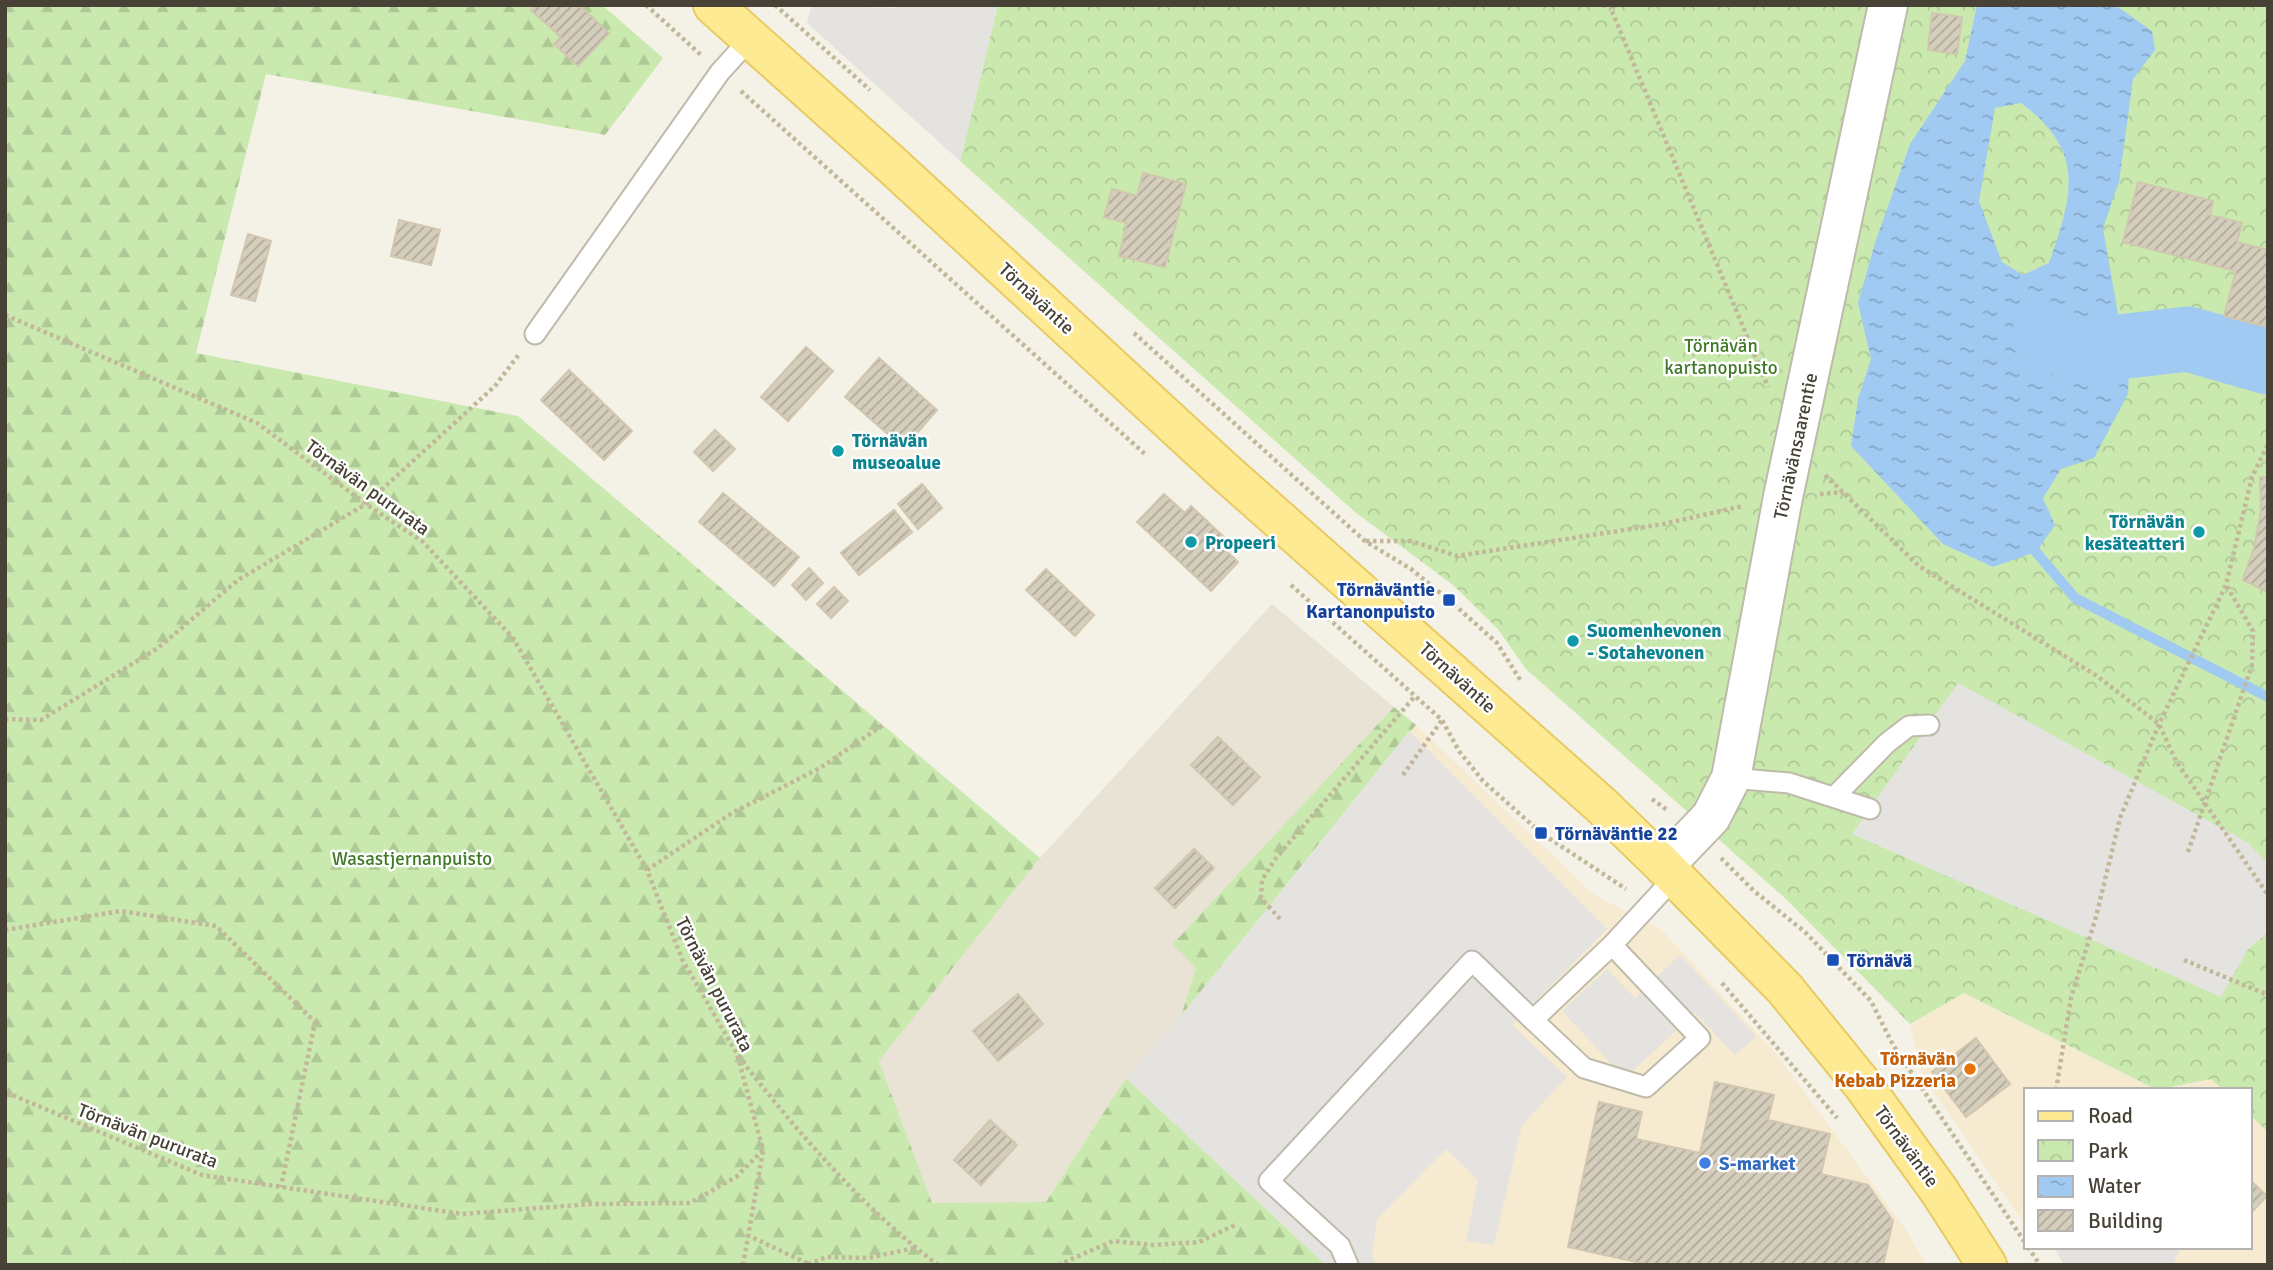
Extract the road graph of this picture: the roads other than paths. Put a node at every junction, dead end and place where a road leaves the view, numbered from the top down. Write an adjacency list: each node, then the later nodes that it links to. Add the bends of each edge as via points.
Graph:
1 (713, 5): 3 (main road, Törnäväntie)
2 (1888, 5): 6 (street, Törnävänsaarentie, via 1783,496)
3 (750, 39): 4 (lane, via 720,72); 9 (main road, Törnäväntie)
4 (535, 334)
5 (1929, 725): 7 (lane, via 1909,726)
6 (1731, 778): 7 (lane, via 1789,783); 9 (street, Törnävänsaarentie, via 1711,817)
7 (1835, 796): 8 (lane)
8 (1870, 809)
9 (1669, 872): 10 (lane, via 1647,908); 13 (main road, Törnäväntie, via 1785,989 1863,1084)
10 (1612, 944): 11 (lane); 11 (lane, via 1700,1038 1646,1087 1584,1068)
11 (1533, 1020): 12 (lane, via 1472,961 1269,1181 1340,1246)
12 (1348, 1265)
13 (1987, 1265)

